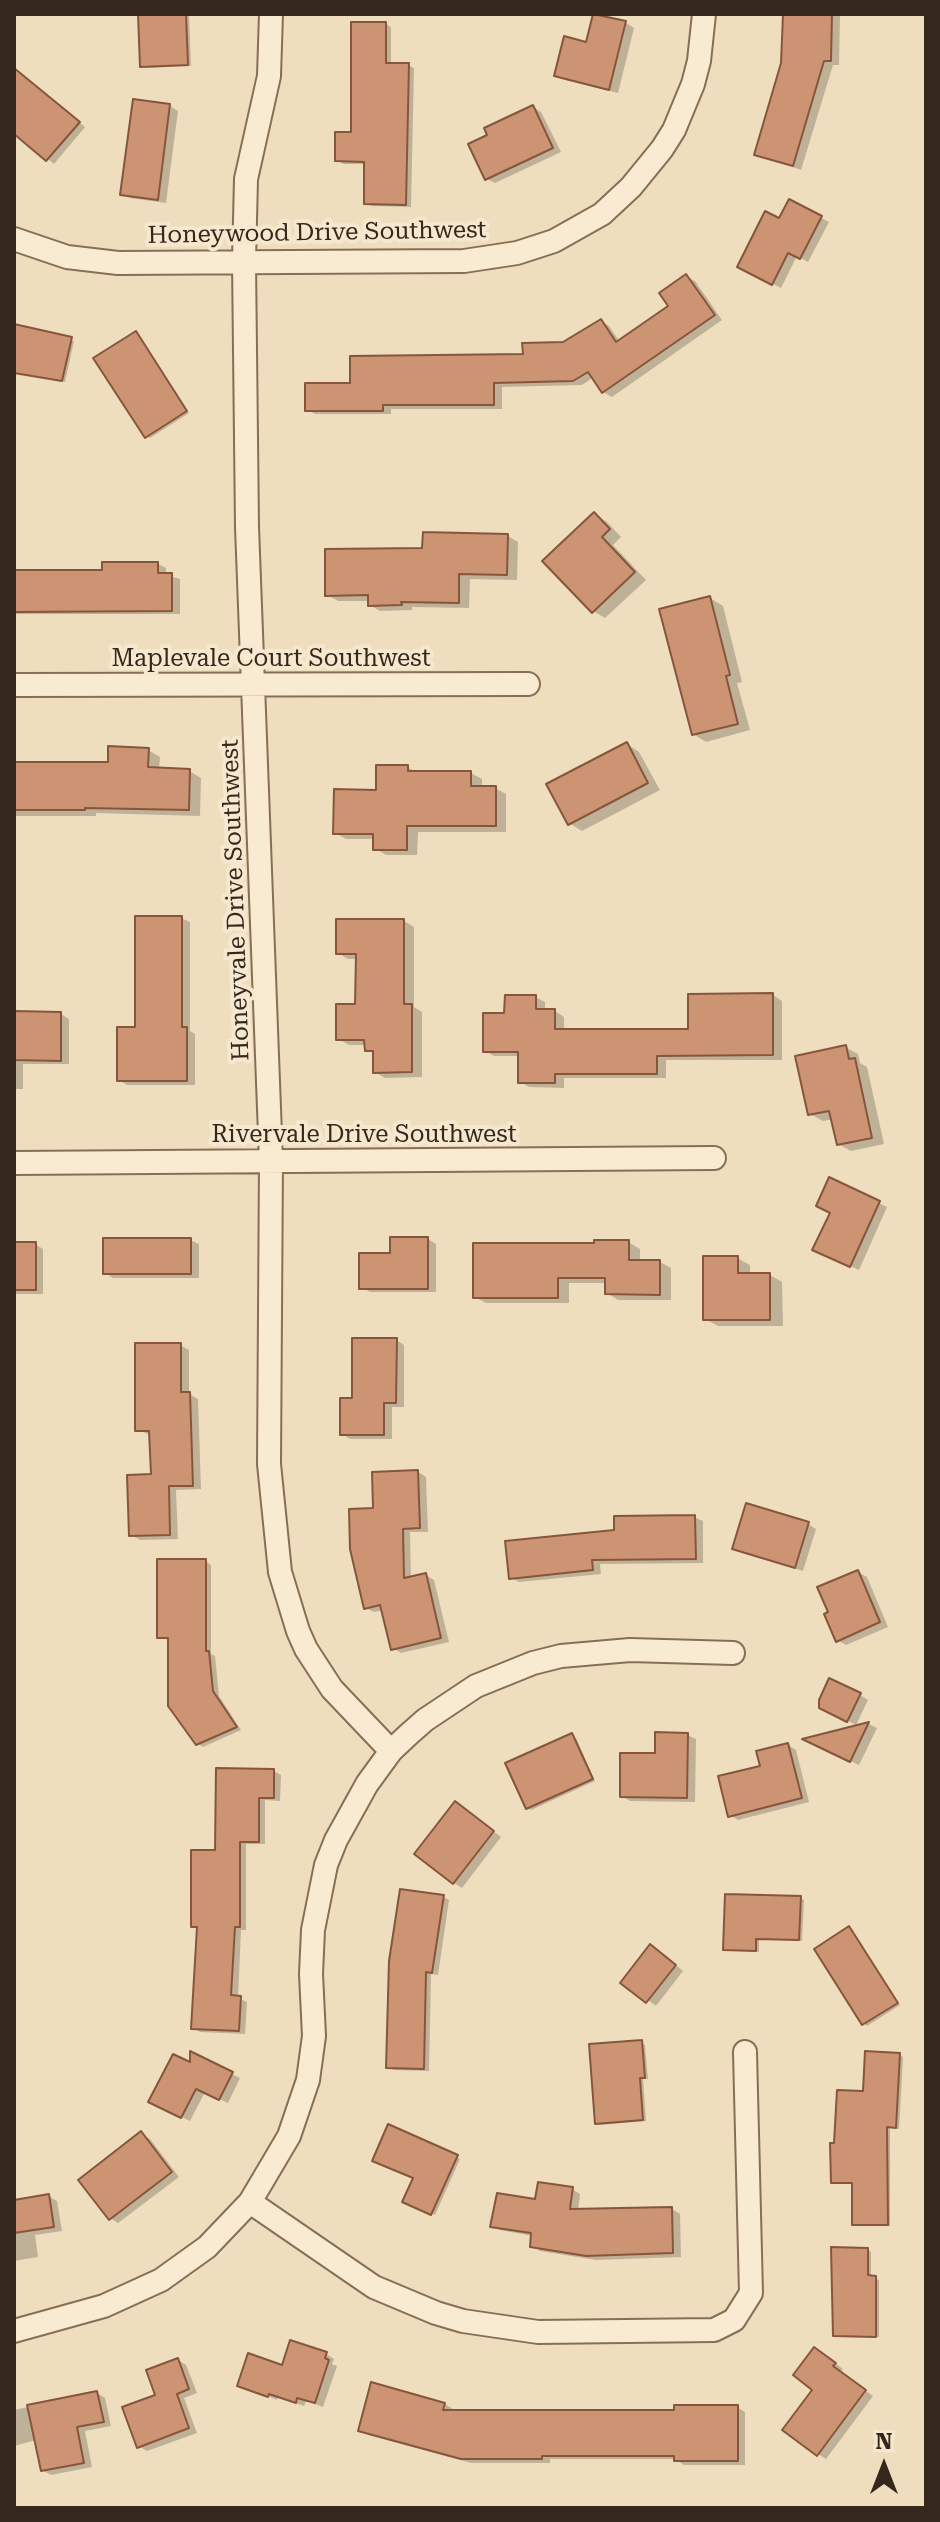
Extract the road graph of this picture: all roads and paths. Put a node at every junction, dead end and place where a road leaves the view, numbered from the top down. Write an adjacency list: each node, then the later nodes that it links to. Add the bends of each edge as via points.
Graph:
1 (271, 14): 4 (street, Honeyvale Drive Southwest, via 269,76 246,179)
2 (704, 14): 4 (street, Honeywood Drive Southwest, via 699,61 674,130 645,171 585,226 517,253 464,261)
3 (14, 239): 4 (street, Honeywood Drive Southwest, via 90,261)
4 (244, 261): 7 (street, Honeyvale Drive Southwest)
5 (528, 684): 7 (street, Maplevale Court Southwest)
6 (14, 685): 7 (street, Maplevale Court Southwest)
7 (254, 685): 9 (street, Honeyvale Drive Southwest)
8 (714, 1158): 9 (street, Rivervale Drive Southwest)
9 (271, 1161): 10 (street, Rivervale Drive Southwest); 12 (street, Honeyvale Drive Southwest, via 267,1437 280,1572 298,1631 320,1673)
10 (14, 1163)
11 (733, 1653): 12 (street, via 630,1650 533,1663 453,1700)
12 (391, 1751): 14 (street, via 352,1809 326,1865 313,1930 314,2036 308,2080 289,2136)
13 (745, 2052): 14 (street, via 751,2293 734,2320 714,2330 538,2332 463,2321 374,2287)
14 (250, 2202): 15 (street, via 207,2247 161,2280 104,2306)
15 (14, 2331)

